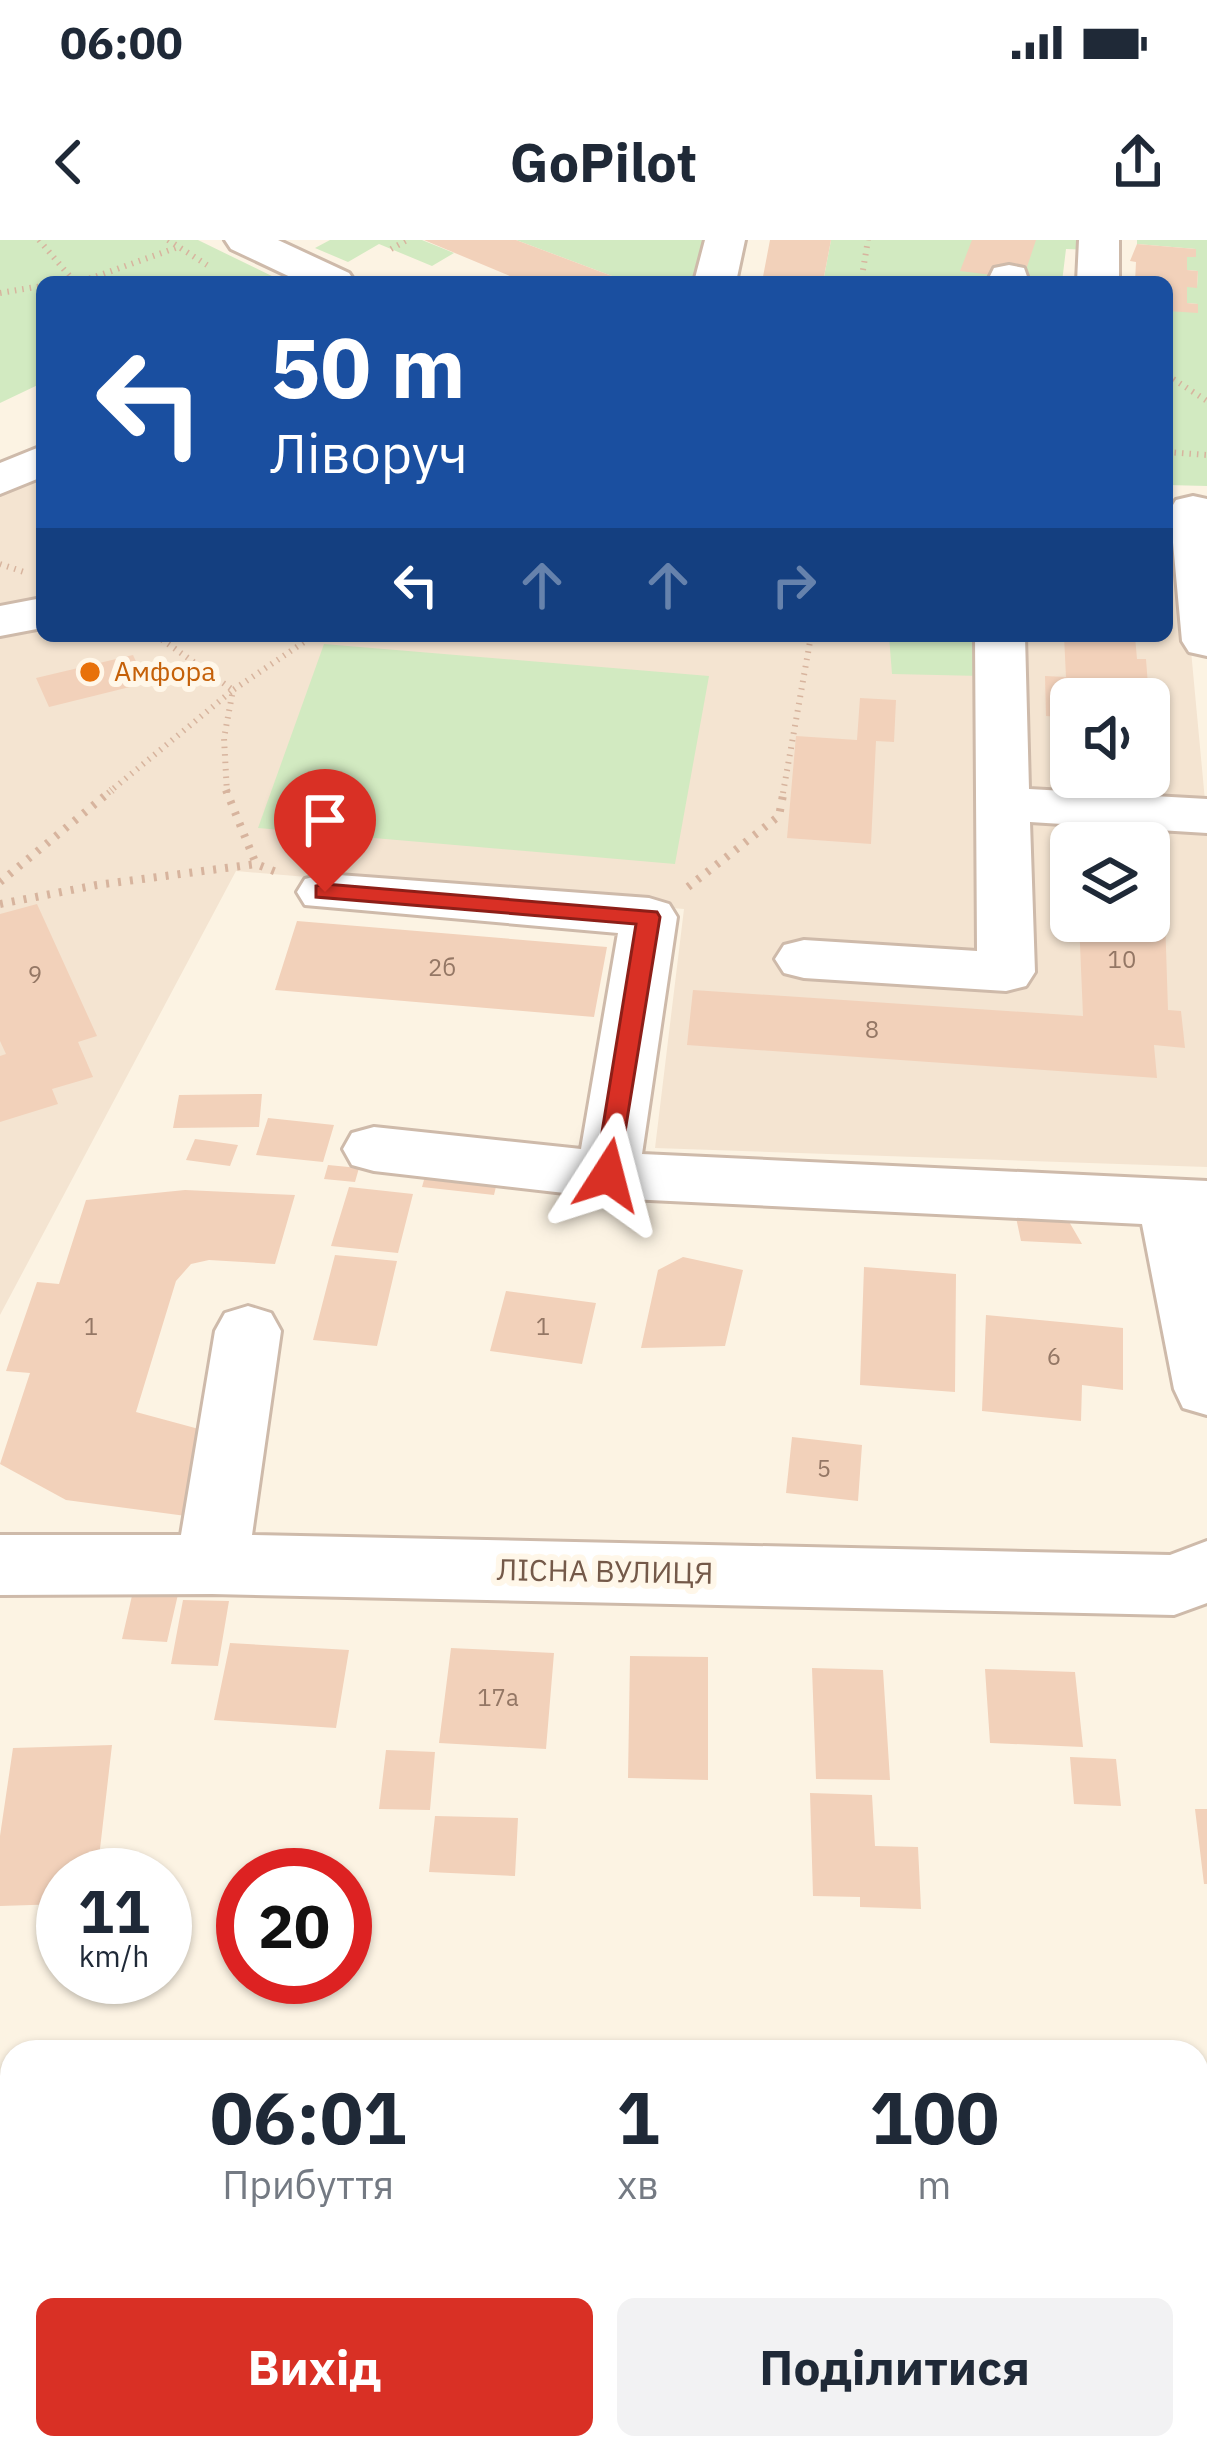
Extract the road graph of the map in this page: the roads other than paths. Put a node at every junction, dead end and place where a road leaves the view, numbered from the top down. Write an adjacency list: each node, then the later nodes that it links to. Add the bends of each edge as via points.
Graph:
1 (725, 240): 5 (street)
2 (1099, 240): 6 (street)
3 (252, 241): 4 (street)
4 (322, 276)
5 (716, 276)
6 (1098, 276)
7 (36, 463): 8 (street)
8 (0, 480)
9 (1190, 513): 12 (street)
10 (36, 614): 11 (street)
11 (0, 621)
12 (1207, 641)
13 (1000, 642): 14 (street)
14 (1003, 804): 15 (street); 17 (street, via 1006,972)
15 (1207, 816)
16 (325, 892): 19 (street, via 649,917)
17 (803, 959)
18 (374, 1149): 19 (street)
19 (608, 1175): 20 (street)
20 (1188, 1203): 22 (street)
21 (248, 1331): 23 (street)
22 (1207, 1389)
23 (212, 1564): 24 (street, ЛІСНА ВУЛИЦЯ); 25 (street, ЛІСНА ВУЛИЦЯ, via 1174,1585)
24 (0, 1565)
25 (1207, 1571)

